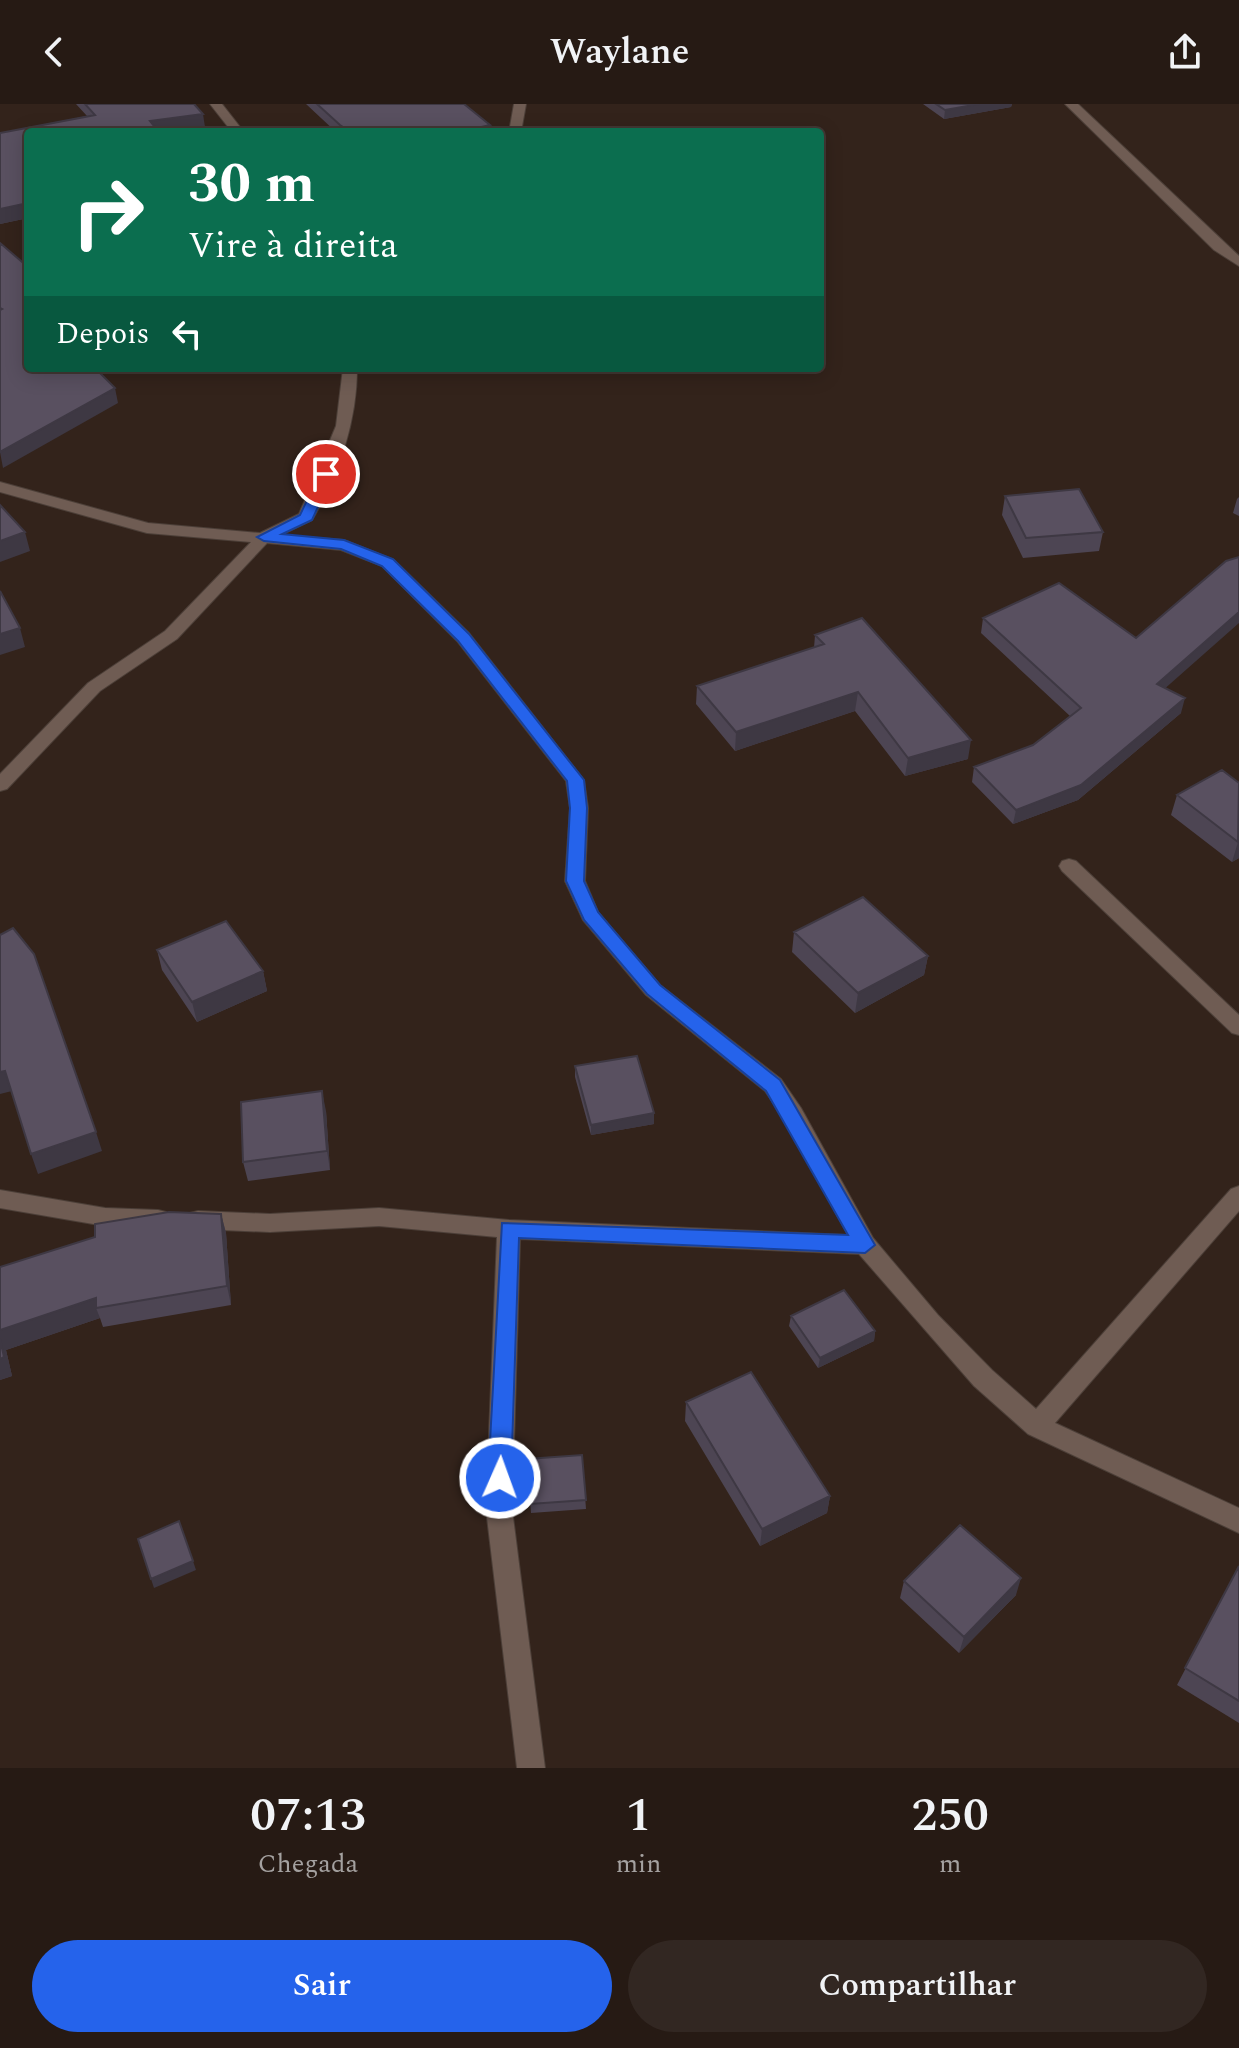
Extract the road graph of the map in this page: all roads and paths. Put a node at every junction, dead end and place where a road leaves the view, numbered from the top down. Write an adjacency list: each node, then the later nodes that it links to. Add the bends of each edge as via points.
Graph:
1 (216, 104): 4 (street)
2 (520, 104): 5 (street)
3 (1071, 104): 6 (street)
4 (235, 128)
5 (516, 128)
6 (1239, 262)
7 (350, 372): 9 (street, via 351,398 337,449 306,517)
8 (0, 487): 9 (street, via 147,528)
9 (264, 537): 10 (street, via 171,635 94,687); 16 (street, via 344,545 388,563 463,637 575,780 575,881 590,915 653,990 773,1085)
10 (0, 785)
11 (1069, 866): 12 (street)
12 (1239, 1027)
13 (1239, 1195): 17 (street)
14 (0, 1199): 15 (street, via 105,1217 270,1223 379,1217)
15 (509, 1229): 16 (street); 19 (street, via 499,1509)
16 (865, 1245): 17 (street, via 972,1367)
17 (1037, 1426): 18 (street)
18 (1239, 1521)
19 (531, 1768)

